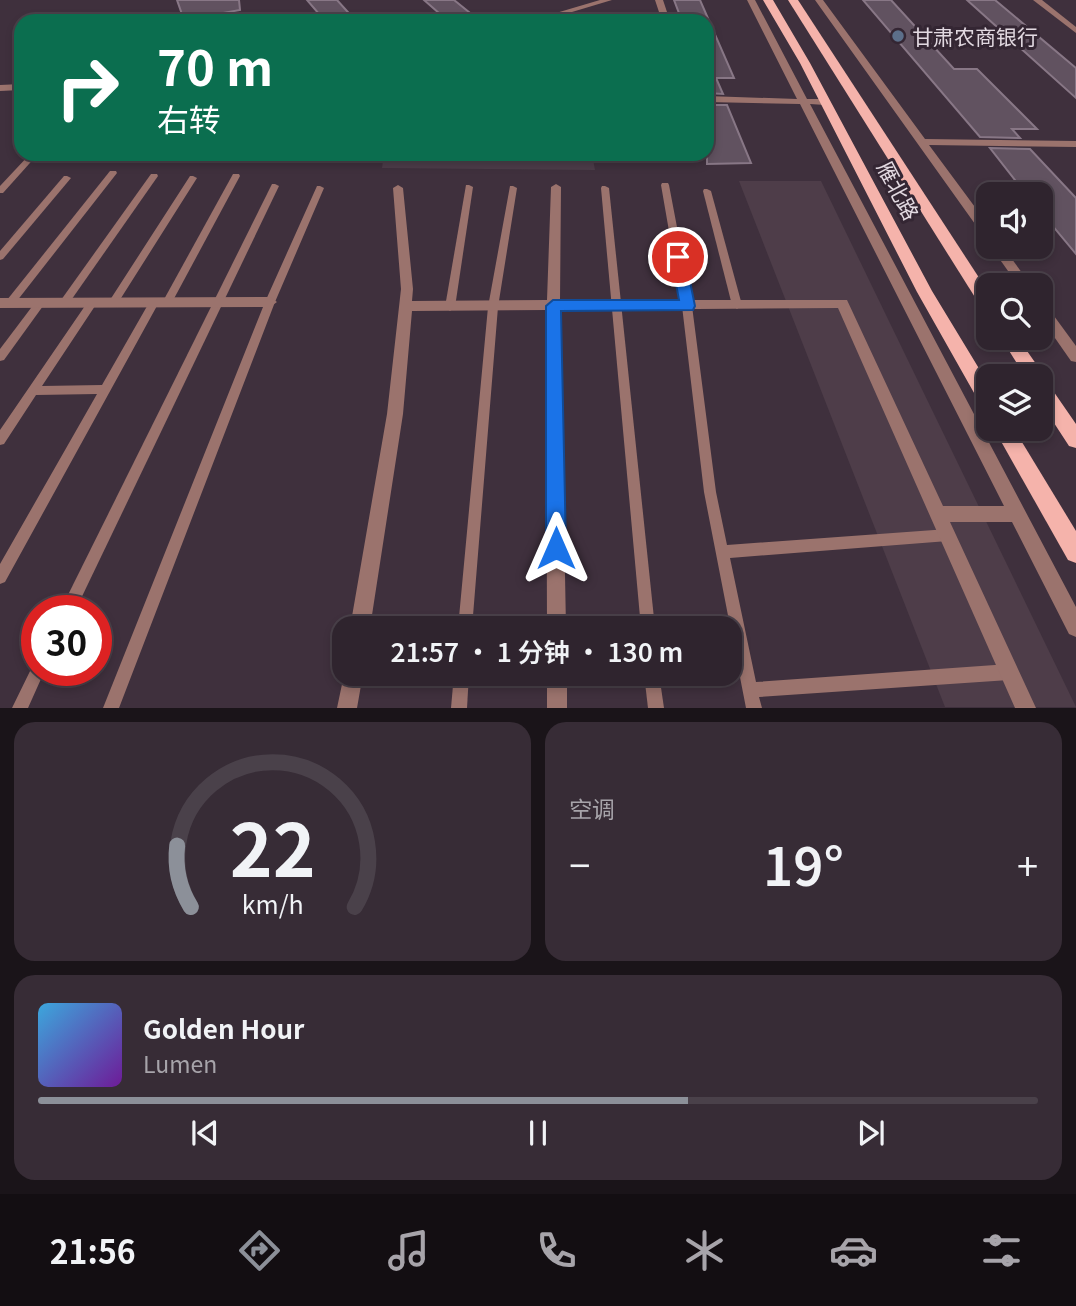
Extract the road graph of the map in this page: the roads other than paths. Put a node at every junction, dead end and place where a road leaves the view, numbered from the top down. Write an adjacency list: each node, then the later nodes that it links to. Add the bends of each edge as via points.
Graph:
1 (608, 0): 7 (street)
2 (751, 0): 10 (street)
3 (768, 0): 11 (main road, 雁北路)
4 (793, 0): 32 (main road, 雁北路)
5 (819, 0): 12 (street)
6 (1037, 0): 8 (street)
7 (558, 14)
8 (1076, 30)
9 (714, 99): 10 (street)
10 (802, 101): 11 (street); 59 (street)
11 (825, 102): 51 (main road, 雁北路)
12 (922, 142): 13 (street); 30 (street)
13 (1076, 145)
14 (28, 161): 28 (lane)
15 (113, 173): 34 (lane)
16 (154, 176): 36 (lane)
17 (236, 176): 40 (lane)
18 (67, 178): 31 (lane)
19 (193, 178): 38 (lane)
20 (665, 185): 45 (lane)
21 (275, 186): 39 (lane)
22 (469, 187): 46 (lane)
23 (556, 187): 44 (street)
24 (320, 188): 33 (lane)
25 (398, 188): 43 (street)
26 (513, 188): 47 (lane)
27 (605, 188): 41 (lane)
28 (0, 191)
29 (707, 191): 42 (lane)
30 (976, 217)
31 (0, 257)
32 (976, 286)
33 (270, 302): 39 (street); 78 (lane)
34 (5, 303): 35 (street)
35 (40, 303): 36 (street); 49 (lane)
36 (64, 303): 37 (street)
37 (92, 303): 38 (street); 53 (lane)
38 (113, 303): 40 (street)
39 (218, 303): 40 (street); 64 (lane)
40 (160, 304): 52 (lane)
41 (616, 304): 44 (street); 45 (street); 68 (lane)
42 (737, 305): 45 (street); 58 (street, via 842,303)
43 (405, 306): 46 (street); 65 (street, via 395,414)
44 (553, 306): 47 (street); 67 (street)
45 (687, 306): 61 (lane, via 709,492)
46 (450, 307): 47 (street)
47 (493, 307): 66 (lane)
48 (1053, 325): 50 (street)
49 (0, 357)
50 (1076, 357)
51 (976, 380)
52 (105, 389): 53 (lane); 63 (lane)
53 (32, 391): 55 (lane)
54 (1053, 405): 56 (main road)
55 (0, 440)
56 (1076, 440)
57 (1011, 441): 62 (main road)
58 (938, 514): 59 (street); 60 (street)
59 (1017, 514): 69 (street)
60 (947, 535): 61 (lane); 70 (street)
61 (722, 552): 76 (lane)
62 (1076, 552)
63 (0, 577)
64 (75, 595)
65 (362, 616)
66 (466, 616)
67 (556, 616)
68 (647, 616)
69 (1076, 627)
70 (1009, 672): 76 (lane); 84 (street)
71 (30, 686): 77 (lane)
72 (351, 686): 79 (street)
73 (460, 686): 80 (lane)
74 (557, 686): 81 (street)
75 (653, 686): 82 (lane)
76 (750, 690): 83 (lane)
77 (20, 708)
78 (111, 708)
79 (347, 708)
80 (459, 708)
81 (558, 708)
82 (656, 708)
83 (754, 708)
84 (1026, 708)

